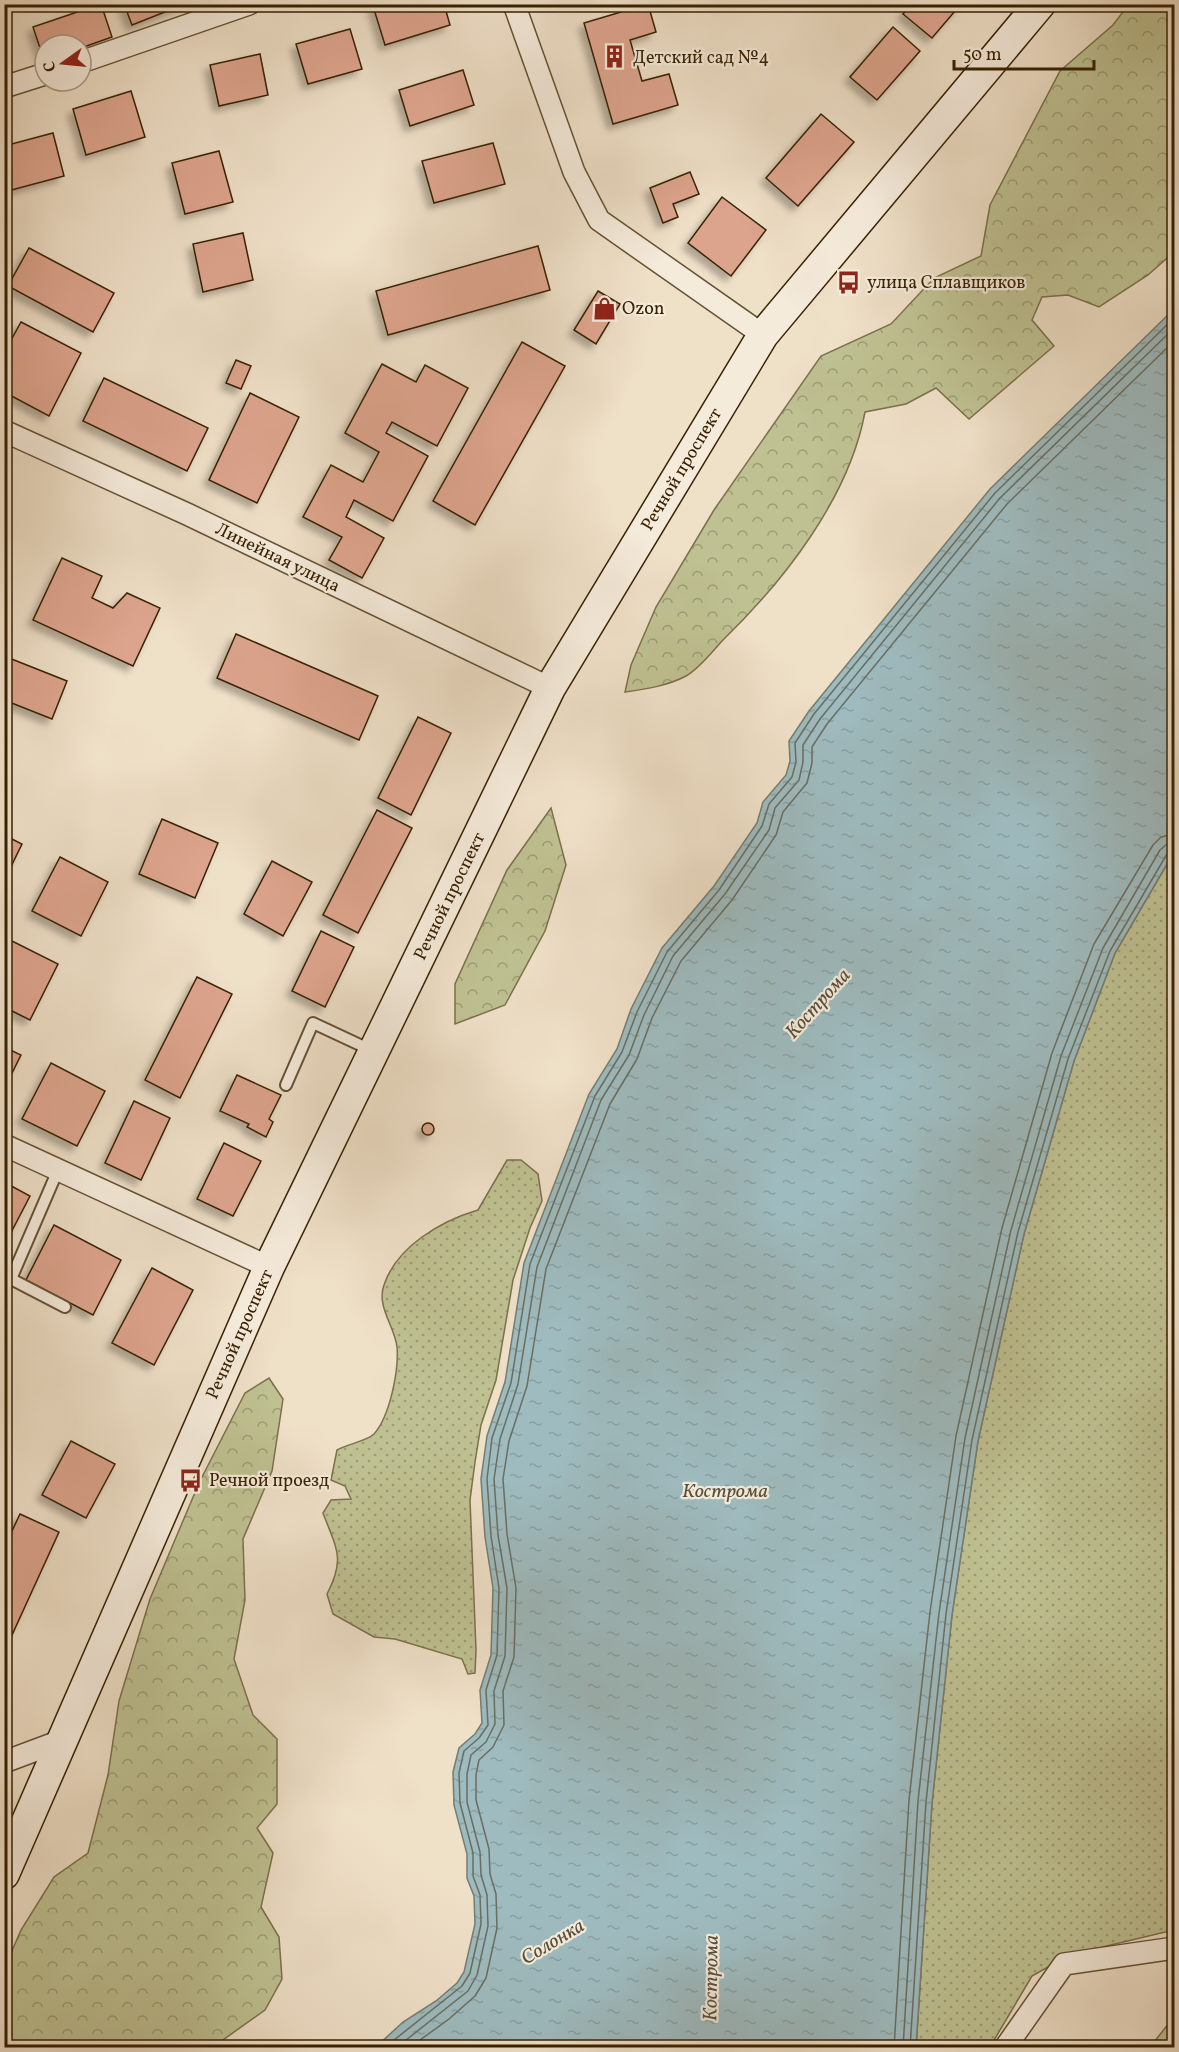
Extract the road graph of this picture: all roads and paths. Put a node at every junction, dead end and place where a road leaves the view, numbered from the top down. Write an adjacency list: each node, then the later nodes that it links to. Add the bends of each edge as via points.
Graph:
1 (249, 4): 4 (street)
2 (514, 4): 7 (street, via 574,172 599,220)
3 (1040, 4): 7 (street, Речной проспект)
4 (93, 58)
5 (33, 78): 6 (street)
6 (4, 87)
7 (763, 335): 9 (street, Речной проспект)
8 (4, 431): 9 (street, Линейная улица, via 188,514)
9 (550, 688): 10 (street, Речной проспект)
10 (374, 1051): 11 (lane, via 313,1023); 14 (street, Речной проспект)
11 (286, 1085)
12 (4, 1145): 13 (street)
13 (58, 1170): 14 (street); 15 (lane)
14 (269, 1267): 17 (street, Речной проспект)
15 (8, 1277): 16 (lane)
16 (65, 1307)
17 (63, 1740): 18 (street); 19 (street, Речной проспект)
18 (4, 1762)
19 (4, 1874)
20 (1174, 1948): 21 (street, via 1064,1964)
21 (1005, 2048)

